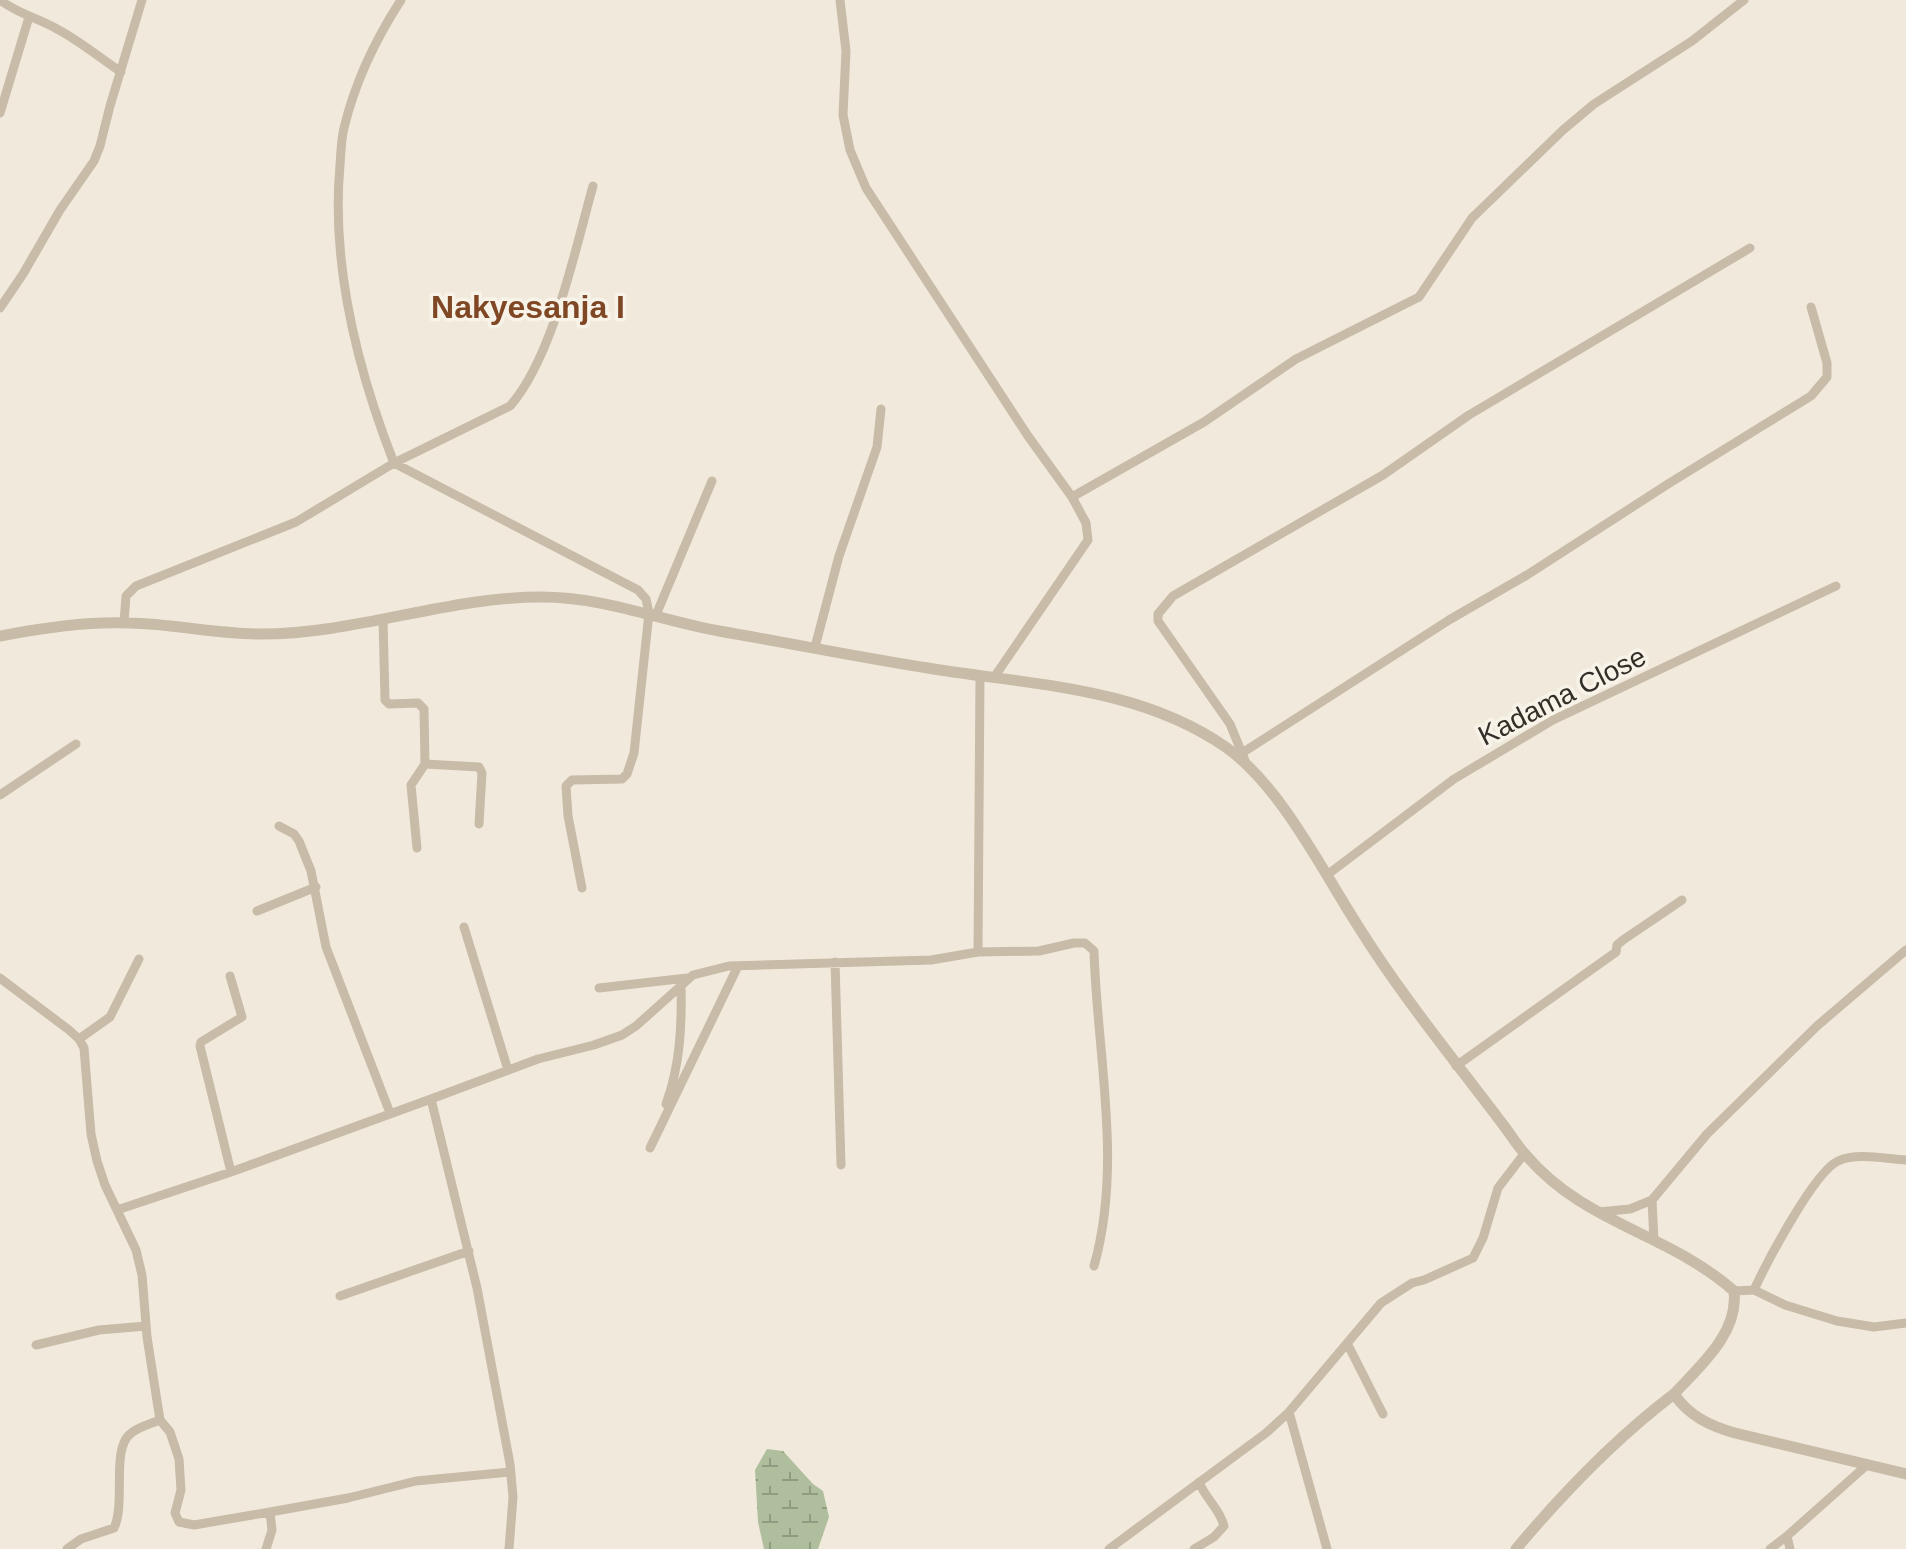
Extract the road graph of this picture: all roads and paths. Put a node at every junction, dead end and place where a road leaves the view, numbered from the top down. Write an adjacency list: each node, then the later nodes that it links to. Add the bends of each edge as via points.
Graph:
1 (0, 0): 6 (street)
2 (142, 0): 7 (street)
3 (401, 0): 14 (street, via 371,50 343,130 337,220 349,309)
4 (840, 0): 16 (street, via 846,51 843,115 866,188)
5 (1744, 0): 16 (street, via 1563,130 1472,218 1419,297 1296,359 1204,422)
6 (29, 17): 7 (street, via 58,29); 8 (street)
7 (121, 72): 12 (street, via 94,161)
8 (0, 113)
9 (593, 186): 14 (street, via 569,274 523,391 510,406)
10 (1750, 248): 26 (street, via 1469,415 1383,475 1173,596 1158,621 1230,724)
11 (1811, 307): 26 (street, via 1827,377 1811,396 1449,620)
12 (0, 308)
13 (881, 409): 22 (street, via 877,447 839,556)
14 (394, 463): 18 (street, via 638,590); 20 (street, via 296,522 136,586 126,596)
15 (712, 481): 18 (street)
16 (1072, 497): 24 (street, via 1086,523 1088,540)
17 (1836, 586): 32 (street, Kadama Close, via 1553,720 1454,779)
18 (653, 614): 19 (street, via 577,598 536,597); 22 (street); 34 (street, via 627,774 622,779 572,780 566,786)
19 (383, 619): 20 (street, via 264,634); 27 (street, via 385,700 418,703 424,709)
20 (124, 622): 21 (street)
21 (0, 636)
22 (815, 647): 23 (street)
23 (980, 676): 24 (street); 39 (street)
24 (995, 676): 26 (street, via 1088,690 1162,714)
25 (76, 744): 28 (street)
26 (1244, 758): 32 (street)
27 (425, 764): 29 (street, via 479,767); 31 (street, via 411,785)
28 (0, 795)
29 (479, 824)
30 (279, 826): 33 (street, via 299,841)
31 (417, 848)
32 (1327, 875): 48 (street)
33 (316, 887): 36 (street); 51 (street, via 326,947)
34 (582, 888)
35 (1682, 900): 48 (street)
36 (257, 911)
37 (464, 927): 49 (street)
38 (1906, 950): 56 (street, via 1817,1026 1707,1134)
39 (978, 952): 41 (street, via 931,960); 61 (street, via 1039,951 1074,943 1085,943 1094,951 1107,1147 1102,1238)
40 (139, 959): 47 (street, via 110,1017)
41 (835, 962): 42 (street); 54 (street)
42 (738, 966): 45 (street, via 710,969); 45 (street, via 650,1148 675,1071)
43 (230, 976): 55 (street, via 242,1017 200,1046)
44 (0, 978): 47 (street)
45 (684, 982): 46 (street); 49 (street, via 622,1035)
46 (599, 988)
47 (79, 1039): 57 (street, via 91,1134)
48 (1456, 1066): 52 (street)
49 (508, 1070): 50 (street)
50 (431, 1099): 51 (street); 60 (street)
51 (390, 1113): 55 (street)
52 (1524, 1154): 58 (street, via 1556,1187); 68 (street, via 1498,1188 1473,1258 1412,1283 1381,1303)
53 (1906, 1160): 62 (street, via 1837,1161 1785,1232)
54 (841, 1165)
55 (231, 1172): 57 (street)
56 (1652, 1200): 58 (street); 59 (street)
57 (117, 1210): 66 (street, via 136,1250)
58 (1595, 1213): 59 (street)
59 (1654, 1241): 63 (street, via 1696,1261)
60 (469, 1251): 64 (street); 74 (street)
61 (1094, 1266)
62 (1754, 1290): 63 (street); 65 (street, via 1837,1321 1874,1327)
63 (1734, 1291): 69 (street, via 1732,1320 1714,1350)
64 (340, 1296)
65 (1906, 1323)
66 (146, 1326): 67 (street, via 99,1330); 72 (street)
67 (36, 1345)
68 (1348, 1345): 70 (street); 71 (street)
69 (1674, 1394): 73 (street, via 1683,1408 1717,1428); 85 (street, via 1636,1424)
70 (1289, 1412): 76 (street); 84 (street)
71 (1383, 1414)
72 (160, 1420): 77 (street, via 179,1459 179,1522 194,1525); 79 (street, via 125,1440 114,1528)
73 (1868, 1464): 75 (street); 78 (street)
74 (511, 1472): 77 (street, via 416,1481); 81 (street)
75 (1906, 1474)
76 (1199, 1482): 82 (street); 83 (street, via 1224,1526)
77 (270, 1512): 80 (street)
78 (1787, 1536): 86 (street); 87 (street)
79 (67, 1549)
80 (266, 1549)
81 (509, 1549)
82 (1109, 1549)
83 (1194, 1549)
84 (1327, 1549)
85 (1516, 1549)
86 (1770, 1549)
87 (1790, 1549)

